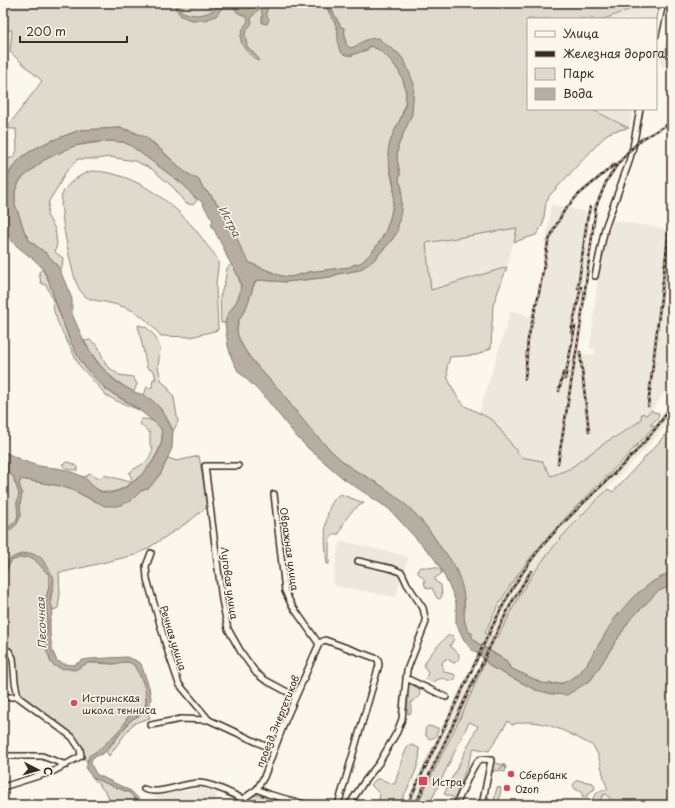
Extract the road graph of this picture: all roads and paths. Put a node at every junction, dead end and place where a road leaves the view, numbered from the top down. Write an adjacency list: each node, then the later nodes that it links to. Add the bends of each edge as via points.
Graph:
1 (663, 3): 2 (street)
2 (657, 30)
3 (640, 110): 4 (street, via 633,147 605,228)
4 (595, 276)
5 (238, 466): 12 (street, Луговая улица, via 205,466 228,629 256,673)
6 (274, 494): 9 (street, Овражная улица, via 285,591)
7 (151, 553): 16 (street, Речная улица, via 146,566 147,579 174,672 179,684)
8 (358, 561): 11 (street, via 402,573 423,608 426,622)
9 (319, 644): 12 (street, проезд Энергетиков); 27 (street, via 325,640 378,659 379,665)
10 (3, 649): 14 (street, via 9,651 13,658)
11 (406, 678): 15 (street); 28 (street, via 402,719 397,732 379,764)
12 (295, 696): 18 (street, проезд Энергетиков)
13 (3, 697): 14 (street)
14 (18, 697): 20 (street, via 77,743 81,756)
15 (446, 697)
16 (208, 720): 17 (street, via 181,719); 18 (street, Речная улица)
17 (151, 725)
18 (274, 750): 22 (street, проезд Энергетиков)
19 (3, 756): 20 (street, via 42,756)
20 (66, 765): 21 (street)
21 (3, 787)
22 (257, 789): 24 (street); 26 (street)
23 (144, 790): 24 (street, via 151,792 200,783)
24 (243, 798): 25 (street)
25 (240, 805)
26 (308, 805)
27 (338, 805)
28 (349, 805)
29 (456, 805): 30 (street, via 474,766 479,760 492,760)
30 (482, 805)

